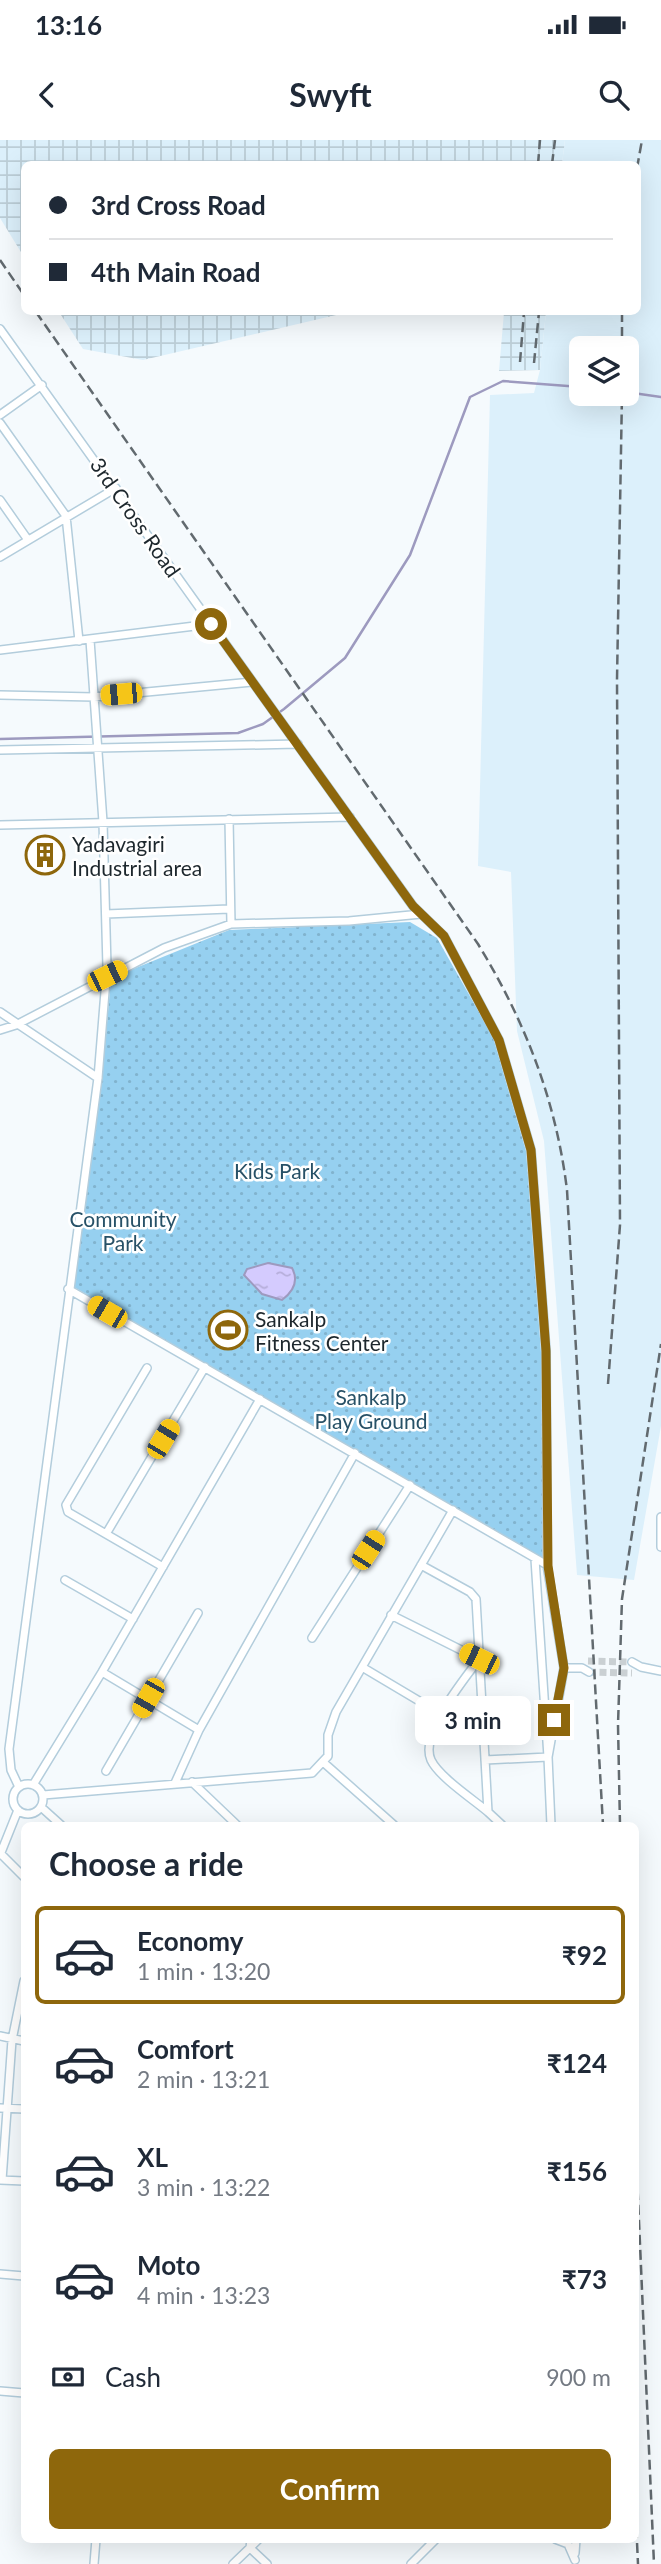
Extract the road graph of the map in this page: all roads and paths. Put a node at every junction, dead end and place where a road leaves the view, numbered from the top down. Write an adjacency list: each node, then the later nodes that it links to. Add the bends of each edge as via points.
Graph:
1 (0, 328): 2 (street, 3rd Cross Road)
2 (42, 385): 3 (street); 5 (street, 3rd Cross Road)
3 (0, 415)
4 (0, 423): 7 (street)
5 (116, 488): 7 (street); 10 (street, 3rd Cross Road)
6 (0, 500): 8 (street)
7 (66, 516): 8 (street); 12 (street)
8 (28, 540): 9 (street)
9 (0, 557)
10 (211, 624): 11 (street); 14 (street, 3rd Cross Road)
11 (90, 640): 12 (street); 16 (street)
12 (79, 641): 13 (street)
13 (0, 650)
14 (252, 682): 16 (street); 17 (street, 3rd Cross Road)
15 (0, 695): 16 (street)
16 (94, 697): 18 (street)
17 (298, 744): 18 (street); 20 (street, 3rd Cross Road)
18 (98, 747): 19 (street); 22 (street)
19 (0, 750)
20 (350, 817): 21 (street); 26 (street, 3rd Cross Road)
21 (229, 820): 22 (street); 24 (street)
22 (103, 822): 23 (street); 25 (street)
23 (0, 825)
24 (229, 909): 25 (street); 27 (street)
25 (106, 914): 28 (street)
26 (421, 914): 27 (street); 45 (street, 3rd Cross Road, via 444,936 499,1040 531,1150 546,1351)
27 (231, 924): 28 (street, via 164,948)
28 (107, 976): 30 (street); 32 (street)
29 (0, 1012): 30 (street)
30 (16, 1025): 31 (street); 32 (street)
31 (0, 1030)
32 (98, 1078): 33 (street)
33 (68, 1289): 34 (street); 71 (street, via 9,1749)
34 (205, 1367): 36 (street); 41 (street)
35 (147, 1368): 41 (street, via 66,1505 68,1512)
36 (260, 1399): 37 (street); 46 (street)
37 (355, 1453): 38 (street); 63 (street)
38 (410, 1485): 39 (street); 51 (street)
39 (453, 1510): 43 (street); 44 (street)
40 (661, 1517): 42 (street)
41 (106, 1534): 46 (street)
42 (661, 1547)
43 (535, 1559): 45 (street); 64 (street)
44 (421, 1565): 49 (street); 52 (street, via 476,1599)
45 (548, 1566): 57 (street, 3rd Cross Road)
46 (163, 1567): 50 (street)
47 (65, 1580): 50 (street)
48 (198, 1613): 61 (street)
49 (391, 1615): 52 (street); 54 (street)
50 (133, 1619): 59 (street)
51 (312, 1637)
52 (479, 1659): 62 (street); 65 (street)
53 (632, 1662): 56 (street)
54 (362, 1667): 62 (street); 66 (street, via 332,1719)
55 (586, 1667): 57 (street)
56 (641, 1667): 58 (street); 60 (street)
57 (564, 1668): 64 (street, 3rd Cross Road)
58 (661, 1671)
59 (102, 1672): 61 (street); 70 (street)
60 (632, 1673)
61 (148, 1698): 63 (street); 67 (street)
62 (441, 1714): 75 (street, via 432,1735 430,1759)
63 (199, 1730): 69 (street)
64 (548, 1757): 65 (street); 80 (street)
65 (485, 1760): 75 (street)
66 (323, 1762): 68 (street, via 299,1777); 78 (street)
67 (106, 1771)
68 (192, 1782): 69 (street); 77 (street)
69 (175, 1783): 72 (street)
70 (33, 1785): 71 (street); 72 (street)
71 (19, 1787): 74 (street, via 13,1798)
72 (43, 1794): 73 (street)
73 (41, 1807): 74 (street, via 30,1814); 76 (street)
74 (18, 1810): 81 (street)
75 (488, 1812): 79 (street)
76 (58, 1822)
77 (234, 1822)
78 (391, 1822)
79 (499, 1822)
80 (551, 1822)
81 (0, 1854): 82 (street)
82 (21, 1874)
83 (21, 1997): 85 (street)
84 (0, 2036): 85 (street)
85 (12, 2040): 86 (street); 87 (street)
86 (21, 2041)
87 (4, 2108): 88 (street)
88 (1, 2180): 89 (street)
89 (21, 2181)
90 (0, 2274): 91 (street)
91 (21, 2276)
92 (0, 2392): 93 (street)
93 (21, 2393)
94 (96, 2543): 100 (street)
95 (432, 2543): 103 (street)
96 (563, 2543): 99 (street, via 572,2548)
97 (576, 2543): 99 (street)
98 (250, 2544): 101 (street); 102 (street)
99 (575, 2562)
100 (94, 2564)
101 (233, 2564)
102 (267, 2564)
103 (411, 2564)

